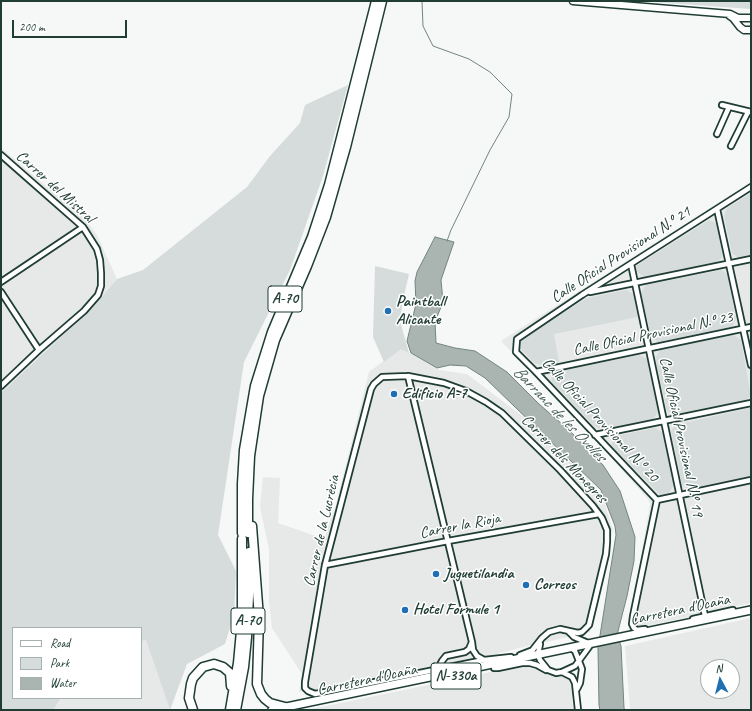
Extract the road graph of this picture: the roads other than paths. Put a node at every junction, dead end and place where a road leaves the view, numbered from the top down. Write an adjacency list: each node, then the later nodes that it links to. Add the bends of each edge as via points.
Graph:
1 (376, 1): 4 (highway, A-70)
2 (382, 1): 4 (highway, A-70)
3 (573, 1): 6 (street, via 725,14)
4 (375, 16): 8 (highway, A-70)
5 (751, 18): 6 (street)
6 (737, 20): 7 (street, via 744,30)
7 (751, 30)
8 (362, 71): 37 (highway, A-70, via 331,200 272,351); 43 (highway, A-70, via 318,221 272,332 255,386 243,457)
9 (722, 105): 10 (street)
10 (729, 106): 11 (street); 12 (street)
11 (749, 112): 13 (street)
12 (717, 134)
13 (731, 146)
14 (1, 155): 17 (street, Carrer del Mistral)
15 (751, 187): 16 (street, Calle Oficial Provisional N.º 21)
16 (718, 209): 19 (street, Calle Oficial Provisional N.º 21); 20 (street)
17 (83, 227): 21 (street); 28 (street, Carrer del Mistral, via 97,249 100,260 101,286 98,295 84,311)
18 (751, 259): 20 (street)
19 (631, 264): 22 (street, Calle Oficial Provisional N.º 19); 24 (street, Calle Oficial Provisional N.º 21)
20 (729, 264): 22 (street); 26 (street)
21 (1, 282)
22 (635, 283): 24 (street); 27 (street, Calle Oficial Provisional N.º 19)
23 (1, 292): 28 (street)
24 (586, 293): 29 (street, Calle Oficial Provisional N.º 21, via 517,339)
25 (751, 327): 26 (street, Calle Oficial Provisional N.º 23)
26 (743, 328): 27 (street, Calle Oficial Provisional N.º 23); 30 (street)
27 (648, 348): 31 (street, Calle Oficial Provisional N.º 23); 36 (street, Calle Oficial Provisional N.º 19)
28 (39, 350): 34 (street, Carrer del Mistral)
29 (516, 352): 31 (street, Calle Oficial Provisional N.º 20)
30 (751, 366)
31 (536, 372): 38 (street, Calle Oficial Provisional N.º 20)
32 (408, 376): 33 (street, Carrer dels Monegres, via 389,376); 42 (street, Carrer dels Monegres, via 456,387 494,407 560,470); 44 (street)
33 (377, 380): 45 (street, Carrer de la Lucrècia, via 371,389)
34 (1, 386)
35 (751, 403): 36 (street)
36 (664, 421): 38 (street); 40 (street, Calle Oficial Provisional N.º 19)
37 (252, 432): 43 (highway, A-70); 70 (highway, via 252,539 259,618 257,684 261,694 270,703)
38 (595, 435): 41 (street, Calle Oficial Provisional N.º 20)
39 (751, 480): 40 (street)
40 (680, 495): 41 (street); 48 (street, Calle Oficial Provisional N.º 19)
41 (657, 500): 49 (street, Calle Oficial Provisional N.º 20, via 633,616)
42 (599, 514): 44 (street, Carrer la Rioja); 50 (street, Carrer dels Monegres, via 607,530 607,542 591,620 582,632)
43 (245, 535): 69 (highway, A-70, via 249,577 248,626 244,667)
44 (448, 541): 45 (street, Carrer la Rioja); 51 (street)
45 (325, 566): 68 (street, Carrer de la Lucrècia, via 304,682)
46 (751, 606): 48 (street, Carretera d'Ocaña)
47 (751, 611): 52 (main road, Carretera d'Ocaña / N-330a)
48 (705, 616): 49 (street, Carretera d'Ocaña, via 643,630)
49 (634, 628)
50 (569, 632): 52 (street); 54 (street, Carrer dels Monegres, via 560,629 549,632 542,638)
51 (472, 642): 56 (street, via 477,656); 59 (street, Carretera d'Ocaña, via 465,652 446,656)
52 (591, 646): 53 (main road, Carretera d'Ocaña / N-330a); 57 (street, via 581,656)
53 (573, 649): 54 (main road, Carretera d'Ocaña / N-330a); 57 (street)
54 (537, 654): 55 (main road, Carretera d'Ocaña / N-330a); 55 (street, Carretera d'Ocaña); 58 (main road, Carretera d'Ocaña / N-330a); 60 (street)
55 (520, 658): 56 (street, Carretera d'Ocaña); 62 (main road, Carretera d'Ocaña / N-330a)
56 (484, 660): 59 (street, Carretera d'Ocaña)
57 (580, 661): 61 (street); 67 (street, via 580,683)
58 (494, 668): 60 (street, Carretera d'Ocaña, via 530,663); 70 (main road, Carretera d'Ocaña / N-330a)
59 (437, 670): 62 (street, Carretera d'Ocaña); 63 (street, Carretera d'Ocaña)
60 (548, 670): 61 (street, Carretera d'Ocaña)
61 (562, 672): 67 (street, via 572,677)
62 (432, 677): 64 (main road, Carretera d'Ocaña / N-330a)
63 (387, 680): 64 (street, Carretera d'Ocaña); 66 (street, Carretera d'Ocaña)
64 (413, 681): 66 (main road, Carretera d'Ocaña / N-330a)
65 (359, 686): 66 (street, Carretera d'Ocaña); 66 (street, Carretera d'Ocaña); 68 (street, Carretera d'Ocaña, via 315,694)
66 (373, 687): 70 (main road, Carretera d'Ocaña / N-330a)
67 (576, 689): 73 (street)
68 (308, 691)
69 (232, 709): 71 (highway, via 230,673 223,666 214,664 203,667 194,678 189,692)
70 (289, 709): 72 (main road, Carretera d'Ocaña / N-330a)
71 (192, 710)
72 (272, 710)
73 (578, 710)

